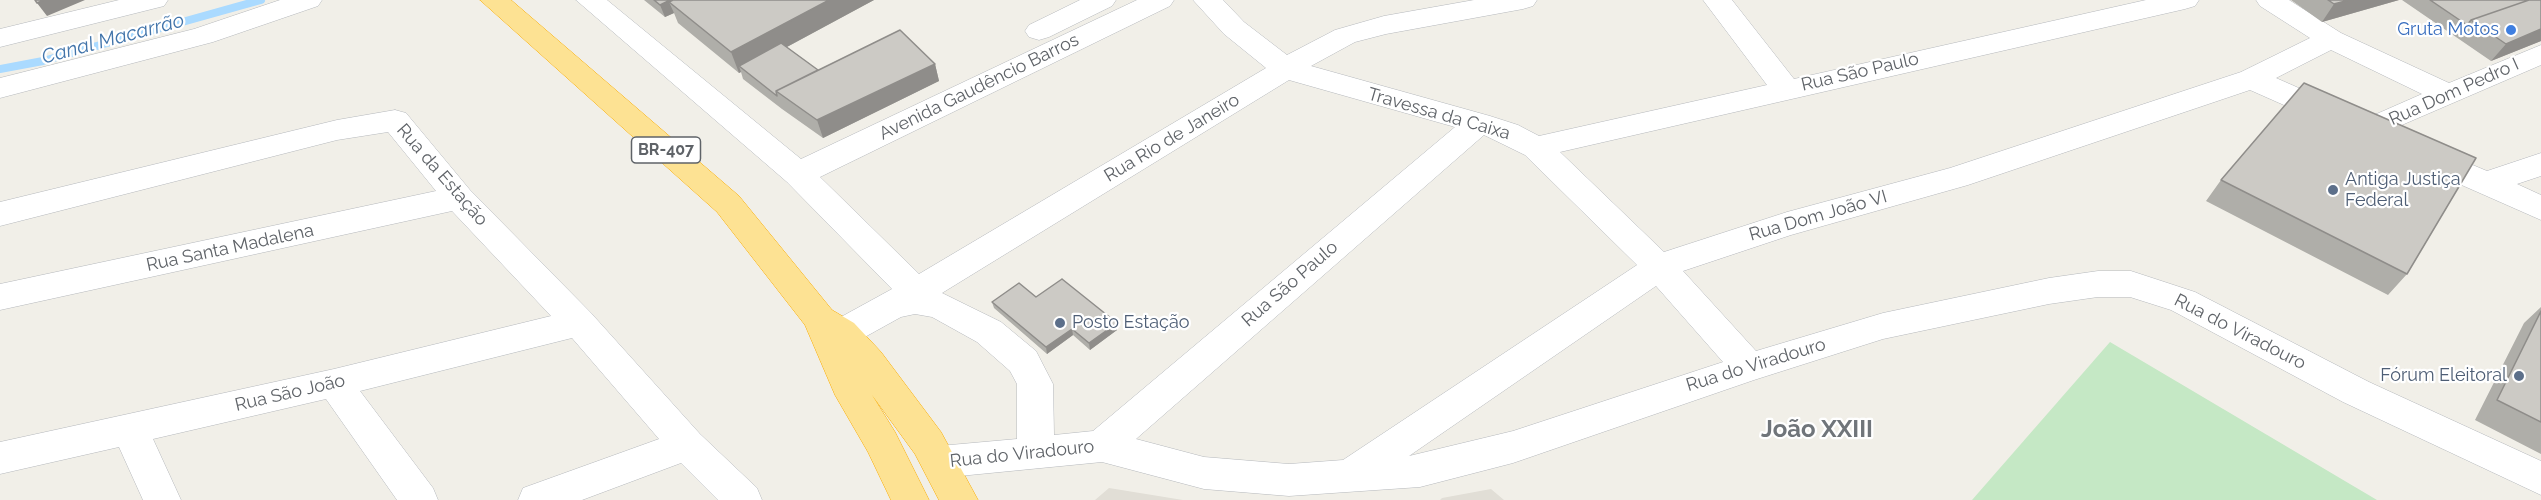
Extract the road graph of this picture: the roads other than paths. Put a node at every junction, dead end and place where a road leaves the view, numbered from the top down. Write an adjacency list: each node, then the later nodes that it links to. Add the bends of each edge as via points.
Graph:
1 (154, 0): 13 (street)
2 (308, 0): 19 (street, via 203,36)
3 (494, 0): 35 (highway, BR-407, via 728,204)
4 (590, 0): 26 (street)
5 (1044, 0): 14 (street, via 1032,18 1033,24)
6 (1102, 0): 14 (street)
7 (1160, 0): 14 (street, Avenida Gaudêncio Barros)
8 (1207, 0): 17 (street, Travessa da Caixa, via 1234,28)
9 (1523, 0): 17 (street, Rua Rio de Janeiro, via 1375,27 1346,36)
10 (1717, 0): 20 (street)
11 (2185, 0): 20 (street, Rua São Paulo)
12 (2270, 0): 15 (street)
13 (0, 38)
14 (1050, 39): 26 (street, Avenida Gaudêncio Barros)
15 (2331, 39): 18 (street, Rua Dom João VI); 21 (street)
16 (2541, 54): 21 (street, Rua Dom Pedro I)
17 (1286, 69): 22 (street, Travessa da Caixa); 33 (street, Rua Rio de Janeiro)
18 (2251, 79): 23 (street); 31 (street, Rua Dom João VI, via 1957,177 1787,224)
19 (0, 88)
20 (1786, 89): 24 (street, Rua São Paulo)
21 (2450, 95): 23 (street, Rua Dom Pedro I)
22 (1479, 123): 24 (street, Travessa da Caixa); 40 (street, Rua São Paulo)
23 (2367, 130): 27 (street)
24 (1536, 147): 31 (street, Travessa da Caixa)
25 (2541, 164): 27 (street)
26 (798, 174): 33 (street)
27 (2485, 183): 29 (street)
28 (459, 198): 30 (street, Rua da Estação, via 395,120 337,130); 32 (street, Rua Santa Madalena); 34 (street, Rua da Estação)
29 (2541, 208)
30 (0, 213)
31 (1659, 267): 36 (street, Travessa da Caixa); 44 (street, Rua Dom João VI)
32 (0, 297)
33 (904, 298): 35 (street, Rua Rio de Janeiro); 41 (street, via 939,305 989,332 1023,361 1035,384)
34 (579, 322): 37 (street, Rua São João); 39 (street, Rua da Estação)
35 (831, 326): 43 (highway, BR-407, via 880,378); 50 (highway, BR-407, via 829,345)
36 (1749, 367): 44 (street, Rua do Viradouro, via 1513,447 1420,471); 45 (street, Rua do Viradouro, via 1883,326 2049,291 2131,284 2183,301 2356,392)
37 (333, 383): 38 (street, Rua São João); 47 (street)
38 (130, 430): 42 (street, Rua São João); 46 (street)
39 (687, 445): 48 (street); 49 (street, Rua da Estação)
40 (1102, 446): 41 (street, Rua do Viradouro); 44 (street, Rua do Viradouro, via 1204,473 1289,480)
41 (1036, 452): 43 (street, Rua do Viradouro)
42 (0, 458)
43 (939, 462): 51 (highway, BR-407)
44 (1347, 478)
45 (2541, 479)
46 (162, 500)
47 (419, 500)
48 (537, 500)
49 (743, 500)
50 (910, 500)
51 (959, 500)

